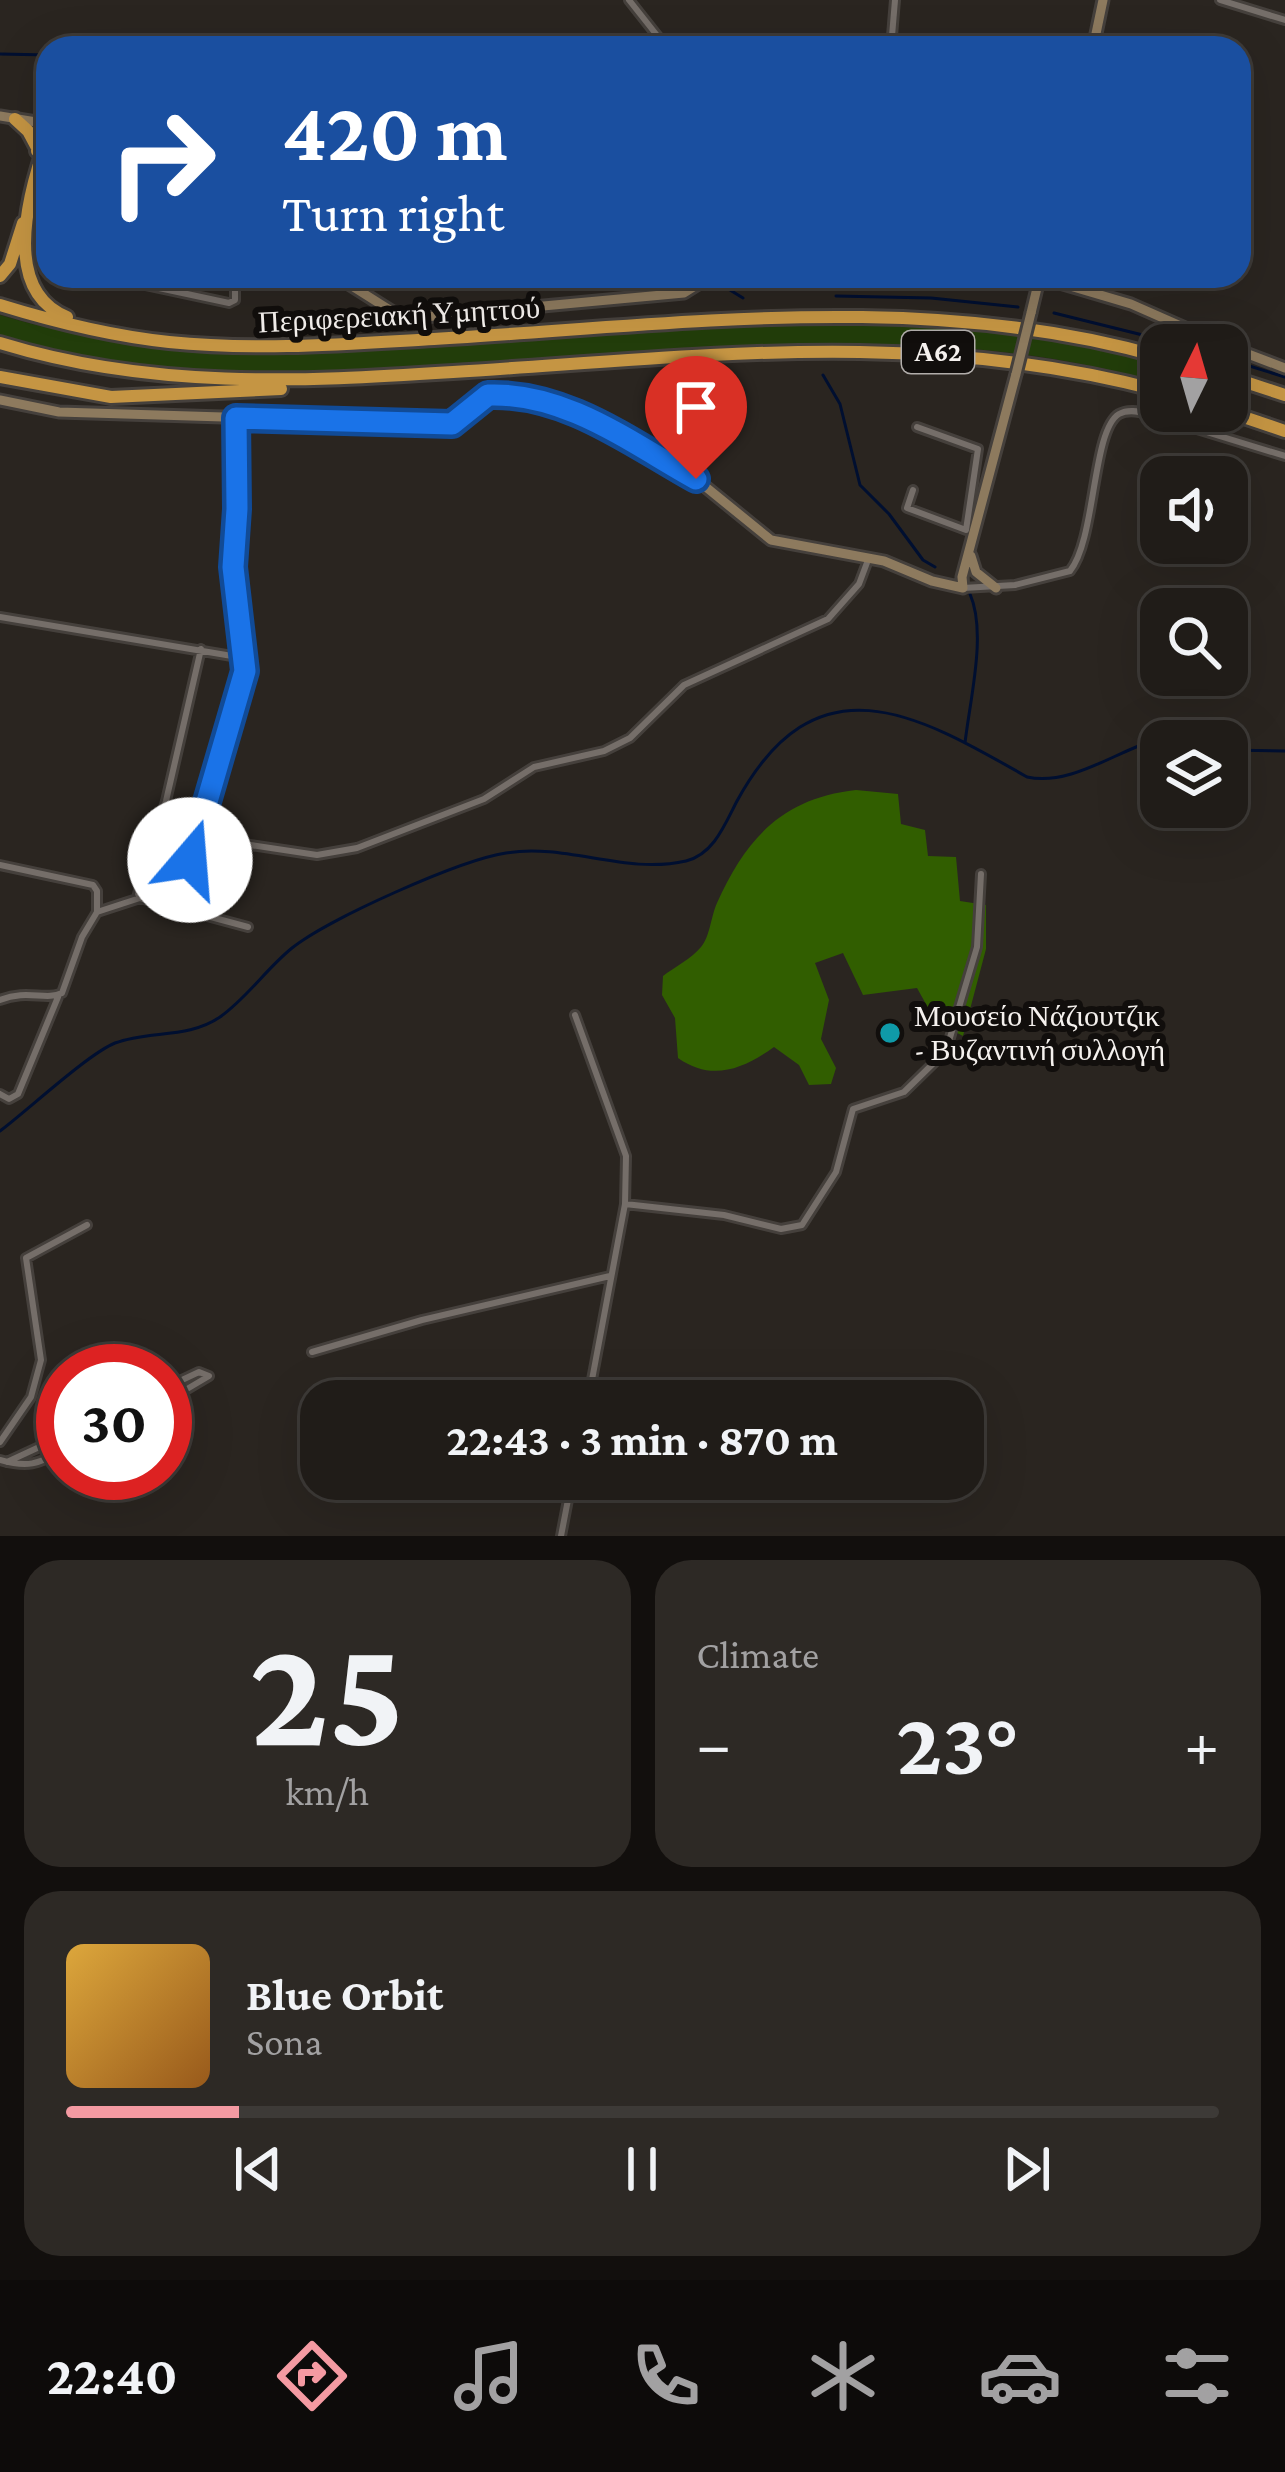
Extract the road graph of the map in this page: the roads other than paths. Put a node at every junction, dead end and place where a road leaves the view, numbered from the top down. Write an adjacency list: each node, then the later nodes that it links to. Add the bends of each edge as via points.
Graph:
1 (629, 0): 6 (street)
2 (895, 0): 7 (street)
3 (1103, 0): 8 (street)
4 (1220, 0): 5 (street)
5 (1285, 20)
6 (658, 36)
7 (892, 36)
8 (1096, 36)
9 (6, 118): 10 (street); 11 (highway, via 32,136)
10 (36, 126)
11 (36, 151)
12 (36, 170): 13 (highway)
13 (30, 205): 14 (highway); 23 (highway, via 26,267 34,293 58,314)
14 (0, 276)
15 (170, 288): 16 (street, via 231,303)
16 (235, 288)
17 (355, 288): 18 (street, via 417,317)
18 (692, 288)
19 (1036, 288): 40 (street, bridge)
20 (1084, 288): 22 (street)
21 (0, 305): 23 (highway, Περιφερειακή Υμηττού / Α62)
22 (1182, 324)
23 (112, 334): 25 (highway, Περιφερειακή Υμηττού / Α62, via 310,346 910,318 1067,334)
24 (0, 344): 29 (highway, Περιφερειακή Υμηττού / Α62, via 181,379)
25 (1140, 351)
26 (1248, 354): 27 (street)
27 (1285, 368)
28 (0, 377): 29 (highway, via 138,398)
29 (377, 377): 31 (highway, Περιφερειακή Υμηττού / Α62, via 864,349 1000,358)
30 (1248, 383): 32 (highway)
31 (1140, 387)
32 (1285, 395)
33 (0, 400): 34 (street, via 59,412)
34 (236, 418): 41 (street, via 452,424 488,395 541,398 696,479 771,540); 48 (street, via 233,567)
35 (1248, 418): 37 (highway)
36 (917, 427): 40 (street, via 979,449)
37 (1285, 431)
38 (1285, 456): 45 (street, via 1124,411 1106,436 1075,565)
39 (914, 490): 40 (street, via 908,508)
40 (971, 531): 42 (street)
41 (869, 557): 43 (street); 49 (street, via 859,584 828,619 684,685 630,738 604,751 535,766 473,804 357,848 317,855 247,842)
42 (969, 567): 43 (street); 44 (street); 45 (street)
43 (940, 583): 44 (street)
44 (963, 588): 45 (street)
45 (996, 588)
46 (0, 617): 47 (street)
47 (201, 649): 48 (street); 52 (street)
48 (244, 658): 49 (street, via 243,686)
49 (190, 860): 52 (street)
50 (0, 865): 53 (street, via 93,886)
51 (981, 874): 59 (street, via 977,947 946,1052 904,1092 854,1109 838,1166 802,1225 781,1229)
52 (140, 898): 53 (street); 54 (street)
53 (97, 912): 55 (street)
54 (248, 927)
55 (58, 997): 56 (street, via 24,992); 58 (street, via 18,1094)
56 (0, 1000)
57 (575, 1016): 59 (street, via 626,1156)
58 (0, 1094)
59 (625, 1204): 61 (street)
60 (87, 1225): 66 (street, via 26,1258 41,1360 31,1397)
61 (611, 1276): 62 (street); 64 (street)
62 (311, 1352)
63 (192, 1375): 65 (street, via 209,1376)
64 (592, 1380)
65 (192, 1386)
66 (0, 1442)
67 (36, 1447): 68 (street)
68 (3, 1461): 69 (street)
69 (36, 1463)
70 (568, 1500): 71 (street)
71 (561, 1536)

